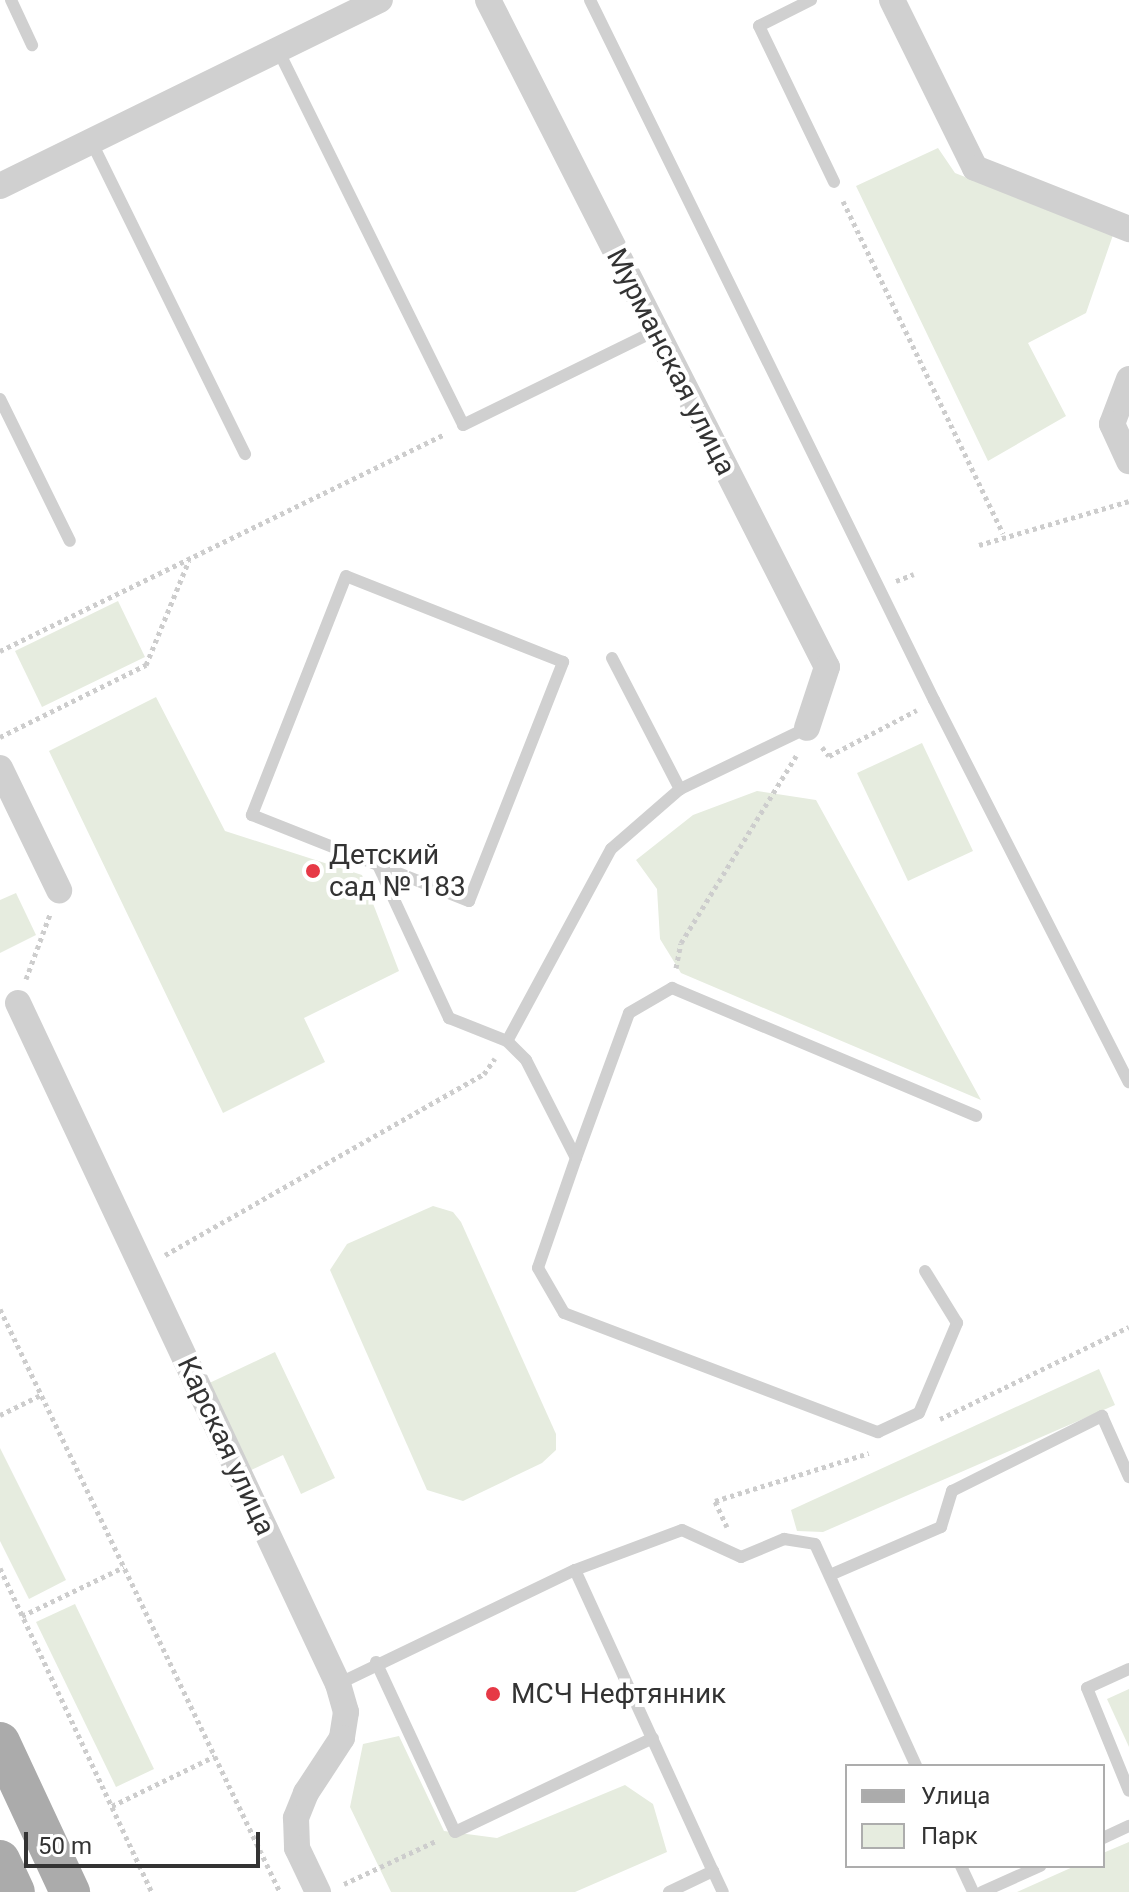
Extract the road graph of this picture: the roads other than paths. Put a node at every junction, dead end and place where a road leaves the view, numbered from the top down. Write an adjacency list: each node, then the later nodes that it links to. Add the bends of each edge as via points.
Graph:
1 (11, 0): 7 (lane)
2 (380, 0): 8 (street)
3 (488, 0): 13 (street, Мурманская улица)
4 (590, 0): 27 (lane, via 934,700)
5 (811, 0): 10 (lane, via 759,26)
6 (892, 0): 12 (street, via 975,168)
7 (32, 45)
8 (278, 50): 9 (street); 13 (lane, via 463,425)
9 (91, 141): 11 (street); 16 (lane)
10 (834, 182)
11 (0, 186)
12 (1129, 229)
13 (655, 331): 20 (street, Мурманская улица, via 827,667)
14 (1129, 379): 17 (street, via 1112,424)
15 (0, 399): 18 (lane)
16 (245, 454)
17 (1129, 461)
18 (70, 541)
19 (612, 658): 22 (lane)
20 (807, 728): 22 (lane)
21 (0, 768): 24 (street)
22 (680, 789): 26 (lane, via 611,849)
23 (378, 865): 23 (lane, via 469,901 563,662 346,576 252,815); 26 (lane, via 449,1018)
24 (59, 890)
25 (18, 1003): 36 (street, Карская улица)
26 (507, 1041): 29 (lane, via 526,1060)
27 (1129, 1082)
28 (976, 1116): 29 (lane, via 672,988 629,1013)
29 (576, 1158): 30 (lane, via 538,1268 564,1313 878,1432 919,1413 957,1323)
30 (925, 1271)
31 (1129, 1477): 33 (lane, via 1102,1416 952,1491 941,1527)
32 (575, 1570): 33 (lane, via 682,1530 741,1557 784,1539 815,1544); 34 (lane); 37 (lane)
33 (830, 1575): 39 (lane)
34 (376, 1662): 36 (lane); 37 (lane, via 455,1832)
35 (1129, 1669): 40 (lane, via 1087,1688)
36 (338, 1684): 47 (street, Карская улица, via 346,1712 342,1738 296,1818 297,1848)
37 (653, 1738): 46 (lane)
38 (0, 1742): 49 (main road)
39 (915, 1764)
40 (1129, 1791)
41 (1129, 1826): 42 (lane)
42 (1105, 1837)
43 (0, 1860): 48 (main road)
44 (962, 1868): 52 (lane)
45 (1036, 1868): 53 (lane)
46 (713, 1871): 50 (lane); 51 (lane)
47 (327, 1890)
48 (15, 1892)
49 (70, 1892)
50 (669, 1892)
51 (723, 1892)
52 (973, 1892)
53 (982, 1892)

